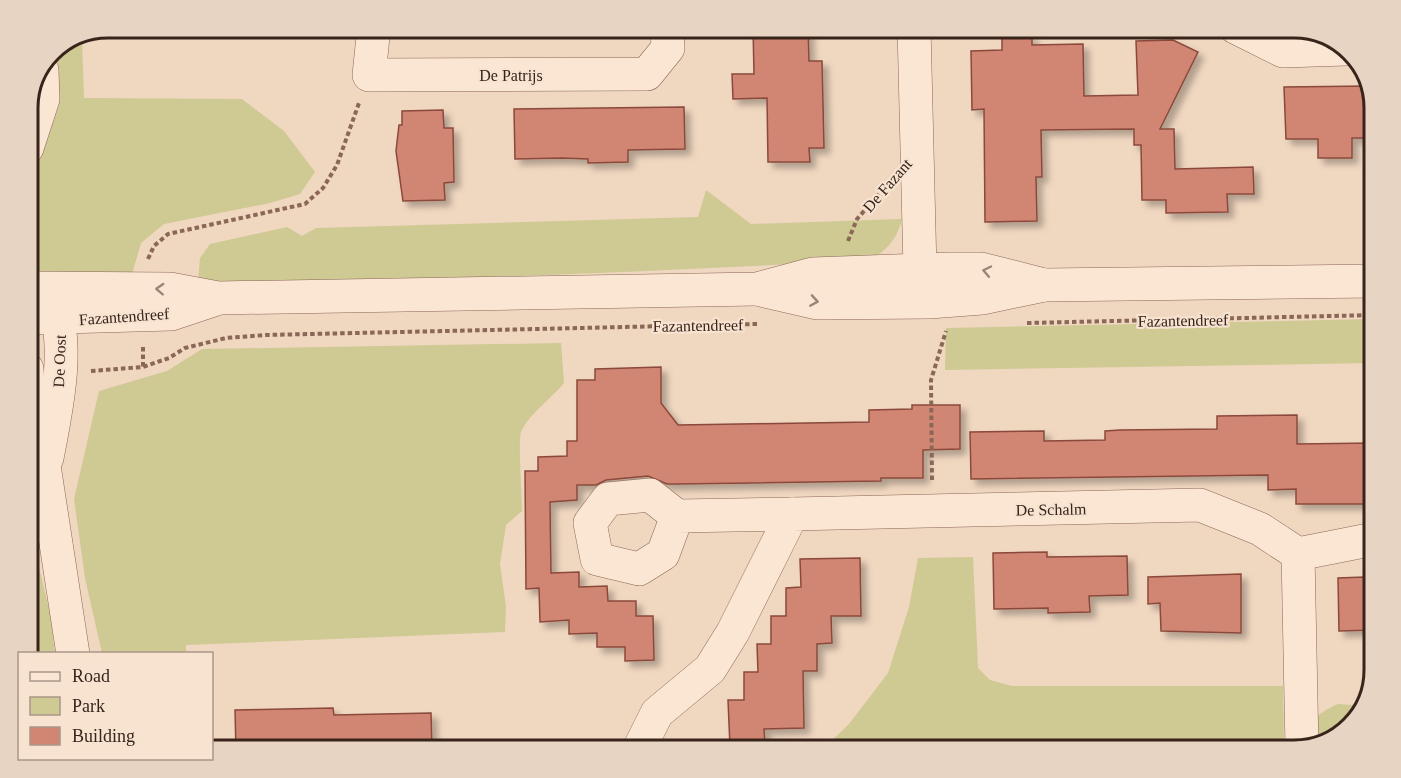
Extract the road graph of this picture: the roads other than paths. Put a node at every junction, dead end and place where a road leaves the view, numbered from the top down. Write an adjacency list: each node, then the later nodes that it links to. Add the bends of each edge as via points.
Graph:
1 (373, 38): 2 (street, De Patrijs, via 369,75 648,74 668,48)
2 (668, 38)
3 (914, 38): 8 (street, De Fazant)
4 (1256, 38): 5 (street, via 1283,51)
5 (1333, 49)
6 (42, 84): 7 (street)
7 (38, 112)
8 (920, 270): 10 (street, Fazantendreef, one-way to 8, via 981,269); 13 (street, Fazantendreef, via 813,274); 15 (street, De Fazant)
9 (1363, 281): 10 (street, Fazantendreef)
10 (1044, 285): 15 (street, Fazantendreef, via 982,298)
11 (38, 288): 14 (street, Fazantendreef)
12 (38, 289): 17 (street, De Oost)
13 (757, 289): 14 (street, Fazantendreef, via 218,298 171,314); 15 (street, Fazantendreef, one-way to 15, via 817,303)
14 (142, 302): 17 (street, Fazantendreef)
15 (938, 314)
16 (38, 318): 17 (street, Fazantendreef)
17 (60, 319): 18 (street, De Oost)
18 (43, 370)
19 (38, 443): 24 (street, De Oost)
20 (792, 514): 21 (street, De Schalm); 23 (street, De Schalm, via 1200,505 1260,529); 25 (street, via 733,632 710,669 657,713)
21 (677, 516)
22 (1364, 541): 23 (street)
23 (1298, 554): 26 (street)
24 (73, 652)
25 (644, 740)
26 (1302, 740)

